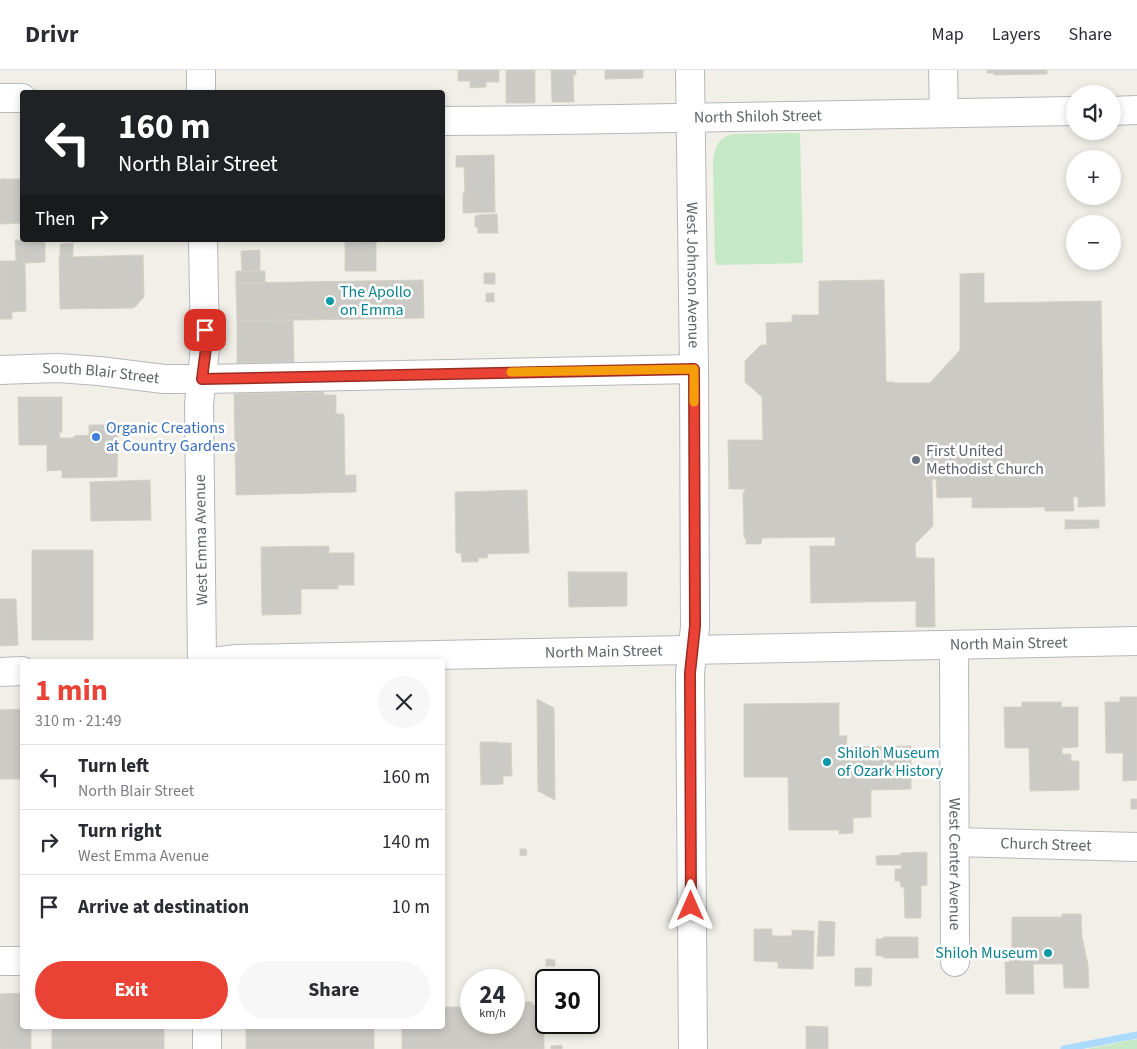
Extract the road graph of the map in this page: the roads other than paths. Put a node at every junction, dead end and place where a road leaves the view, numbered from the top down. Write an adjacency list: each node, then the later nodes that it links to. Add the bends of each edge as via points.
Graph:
1 (201, 70): 4 (street)
2 (690, 70): 11 (street, West Johnson Avenue)
3 (943, 70): 10 (street)
4 (201, 90)
5 (0, 98): 6 (street)
6 (20, 98)
7 (1121, 110): 8 (street)
8 (1137, 110)
9 (1066, 111): 10 (street, North Shiloh Street)
10 (944, 113): 11 (street, North Shiloh Street)
11 (691, 118): 12 (street, North Shiloh Street); 14 (street, West Johnson Avenue)
12 (445, 121)
13 (204, 242): 16 (street, West Emma Avenue, via 206,348)
14 (694, 369): 16 (street, South Blair Street); 19 (street, West Johnson Avenue)
15 (0, 370): 16 (street, South Blair Street, via 57,368 164,379)
16 (202, 379): 20 (street, West Emma Avenue)
17 (1137, 641): 18 (street, North Main Street)
18 (954, 645): 19 (street, North Main Street); 24 (street, West Center Avenue)
19 (693, 650): 21 (street, North Main Street); 31 (street, West Johnson Avenue, via 690,682)
20 (202, 659)
21 (237, 659)
22 (20, 671): 23 (street)
23 (0, 672)
24 (955, 842): 25 (street, Church Street); 28 (street, West Center Avenue)
25 (1137, 847)
26 (0, 961): 27 (street)
27 (20, 961)
28 (955, 962)
29 (207, 1029): 30 (street)
30 (207, 1049)
31 (693, 1049)

